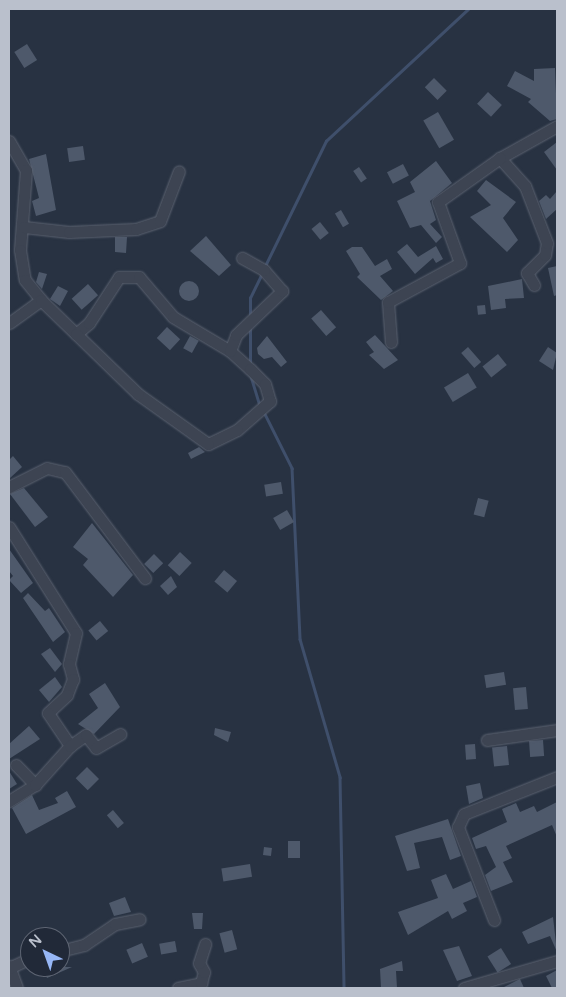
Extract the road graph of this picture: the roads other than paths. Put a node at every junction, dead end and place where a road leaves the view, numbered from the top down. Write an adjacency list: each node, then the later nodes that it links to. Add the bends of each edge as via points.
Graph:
1 (557, 126): 3 (street)
2 (9, 141): 5 (street, via 26,170)
3 (500, 158): 7 (street, via 525,186 546,242 545,255 527,273); 11 (street, via 438,202 460,263 388,302)
4 (179, 171): 5 (street, via 160,221 136,229 96,231 34,231)
5 (24, 227): 8 (street, via 20,250 25,280)
6 (242, 258): 12 (street, via 264,270 282,291 236,335)
7 (534, 285)
8 (41, 300): 9 (street); 10 (street)
9 (9, 322)
10 (76, 334): 12 (street, via 89,323 119,276 139,277 173,317); 12 (street, via 138,394 208,444 237,430 270,400 265,384)
11 (391, 342)
12 (230, 351)
13 (9, 487): 15 (street, via 47,468 64,472)
14 (9, 527): 19 (street, via 76,633 69,664 73,679 67,695 48,713)
15 (145, 578)
16 (557, 730): 18 (street)
17 (120, 734): 19 (street, via 96,748 86,735)
18 (487, 740)
19 (70, 746): 22 (street)
20 (16, 765): 22 (street)
21 (557, 777): 25 (street, via 464,814 461,820 458,827)
22 (35, 785): 23 (street)
23 (9, 801)
24 (140, 919): 27 (street, via 115,924 84,945)
25 (494, 920)
26 (205, 944): 29 (street, via 198,963 204,972 201,983)
27 (70, 948)
28 (557, 961): 30 (street)
29 (178, 988)
30 (464, 988)

